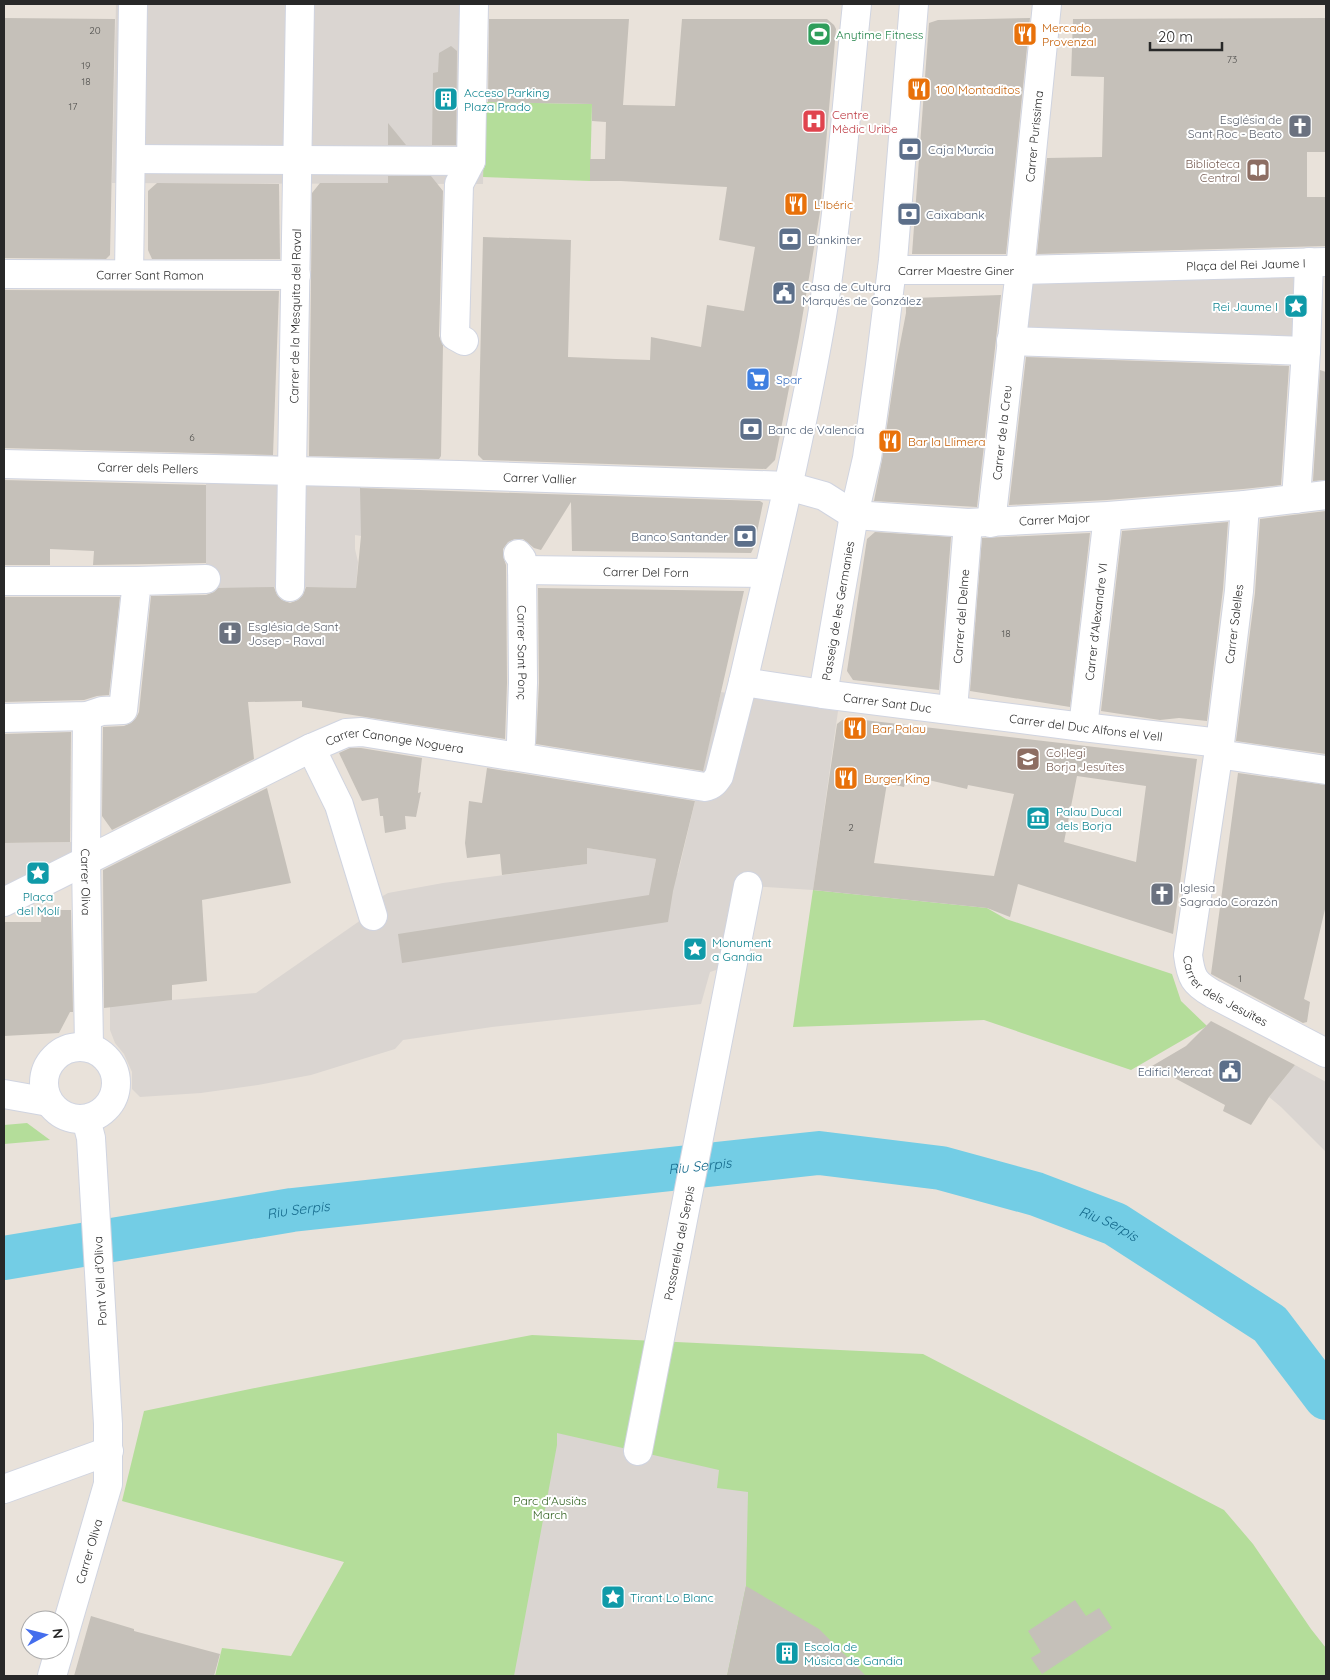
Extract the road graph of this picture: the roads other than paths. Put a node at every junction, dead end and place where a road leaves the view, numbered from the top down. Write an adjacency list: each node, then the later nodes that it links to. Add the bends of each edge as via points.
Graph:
1 (133, 4): 7 (street)
2 (300, 4): 8 (street, Carrer de la Mesquita del Raval)
3 (474, 4): 9 (street)
4 (857, 4): 21 (street, via 828,273)
5 (914, 4): 11 (street, Passeig de les Germanies)
6 (1047, 4): 12 (street, Carrer Purissima)
7 (132, 159): 8 (street); 14 (street)
8 (297, 161): 9 (street); 15 (street, Carrer de la Mesquita del Raval)
9 (465, 172): 16 (street, via 456,336)
10 (1318, 262): 12 (street, Plaça del Rei Jaume I); 18 (street, Plaça del Rei Jaume I)
11 (892, 270): 12 (street, Carrer Maestre Giner); 25 (street, Passeig de les Germanies, via 867,458)
12 (1020, 270): 17 (street)
13 (4, 274): 14 (street, Carrer Sant Ramon)
14 (129, 274): 15 (street, Carrer Sant Ramon)
15 (296, 275): 20 (street, Carrer de la Mesquita del Raval)
16 (464, 341)
17 (1011, 341): 18 (street); 27 (street, Carrer de la Creu)
18 (1306, 351): 23 (street, Plaça del Rei Jaume I)
19 (4, 464): 20 (street, Carrer dels Pellers)
20 (292, 472): 21 (street, Carrer Vallier); 33 (street, Carrer de la Mesquita del Raval)
21 (788, 486): 25 (street, Carrer Major, via 824,496); 29 (street)
22 (1326, 495): 23 (street, Carrer Major)
23 (1296, 499): 24 (street, Carrer Major)
24 (1245, 504): 26 (street, Carrer Major); 41 (street, Carrer Salelles, via 1239,591)
25 (854, 515): 27 (street, Carrer Major); 35 (street, Passeig de les Germanies)
26 (1108, 516): 27 (street, Carrer Major); 39 (street, Carrer d'Alexandre VI)
27 (979, 523): 36 (street, Carrer del Delme)
28 (519, 561): 29 (street, Carrer Del Forn); 42 (street, Carrer Sant Ponç, via 523,683)
29 (768, 573): 34 (street)
30 (206, 579): 32 (street)
31 (4, 580): 32 (street)
32 (137, 581): 37 (street, via 123,710)
33 (290, 587)
34 (743, 682): 35 (street, Passeig de les Germanies); 42 (street, Carrer Canonge Noguera, via 719,776 710,786)
35 (823, 694): 36 (street, Carrer Sant Duc)
36 (954, 710): 39 (street, Carrer del Duc Alfons el Vell)
37 (87, 716): 38 (street); 44 (street, Carrer Oliva)
38 (4, 718)
39 (1083, 727): 41 (street, Carrer del Duc Alfons el Vell)
40 (311, 748): 42 (street, Carrer Canonge Noguera, via 346,732 362,732); 44 (street, Carrer Canonge Noguera); 47 (street, via 340,805)
41 (1219, 748): 43 (street, Carrer del Duc Alfons el Vell); 49 (street, Carrer dels Jesuïtes, via 1188,955 1190,974 1198,986)
42 (518, 756)
43 (1326, 770)
44 (86, 860): 46 (street, Carrer Canonge Noguera); 48 (street, Carrer Oliva)
45 (748, 886): 55 (street, Passarel·la del Serpis)
46 (4, 902)
47 (372, 916)
48 (89, 1047): 50 (street, via 78,1046 58,1054); 53 (street, via 110,1062 116,1086 106,1109)
49 (1325, 1048)
50 (46, 1071): 51 (street); 52 (street, via 45,1087)
51 (6, 1093): 52 (street)
52 (49, 1102): 53 (street, via 65,1116)
53 (89, 1128): 54 (street, Pont Vell d’Oliva)
54 (108, 1437): 56 (street); 57 (street, Carrer Oliva, via 108,1484)
55 (638, 1451)
56 (4, 1489)
57 (52, 1676)

